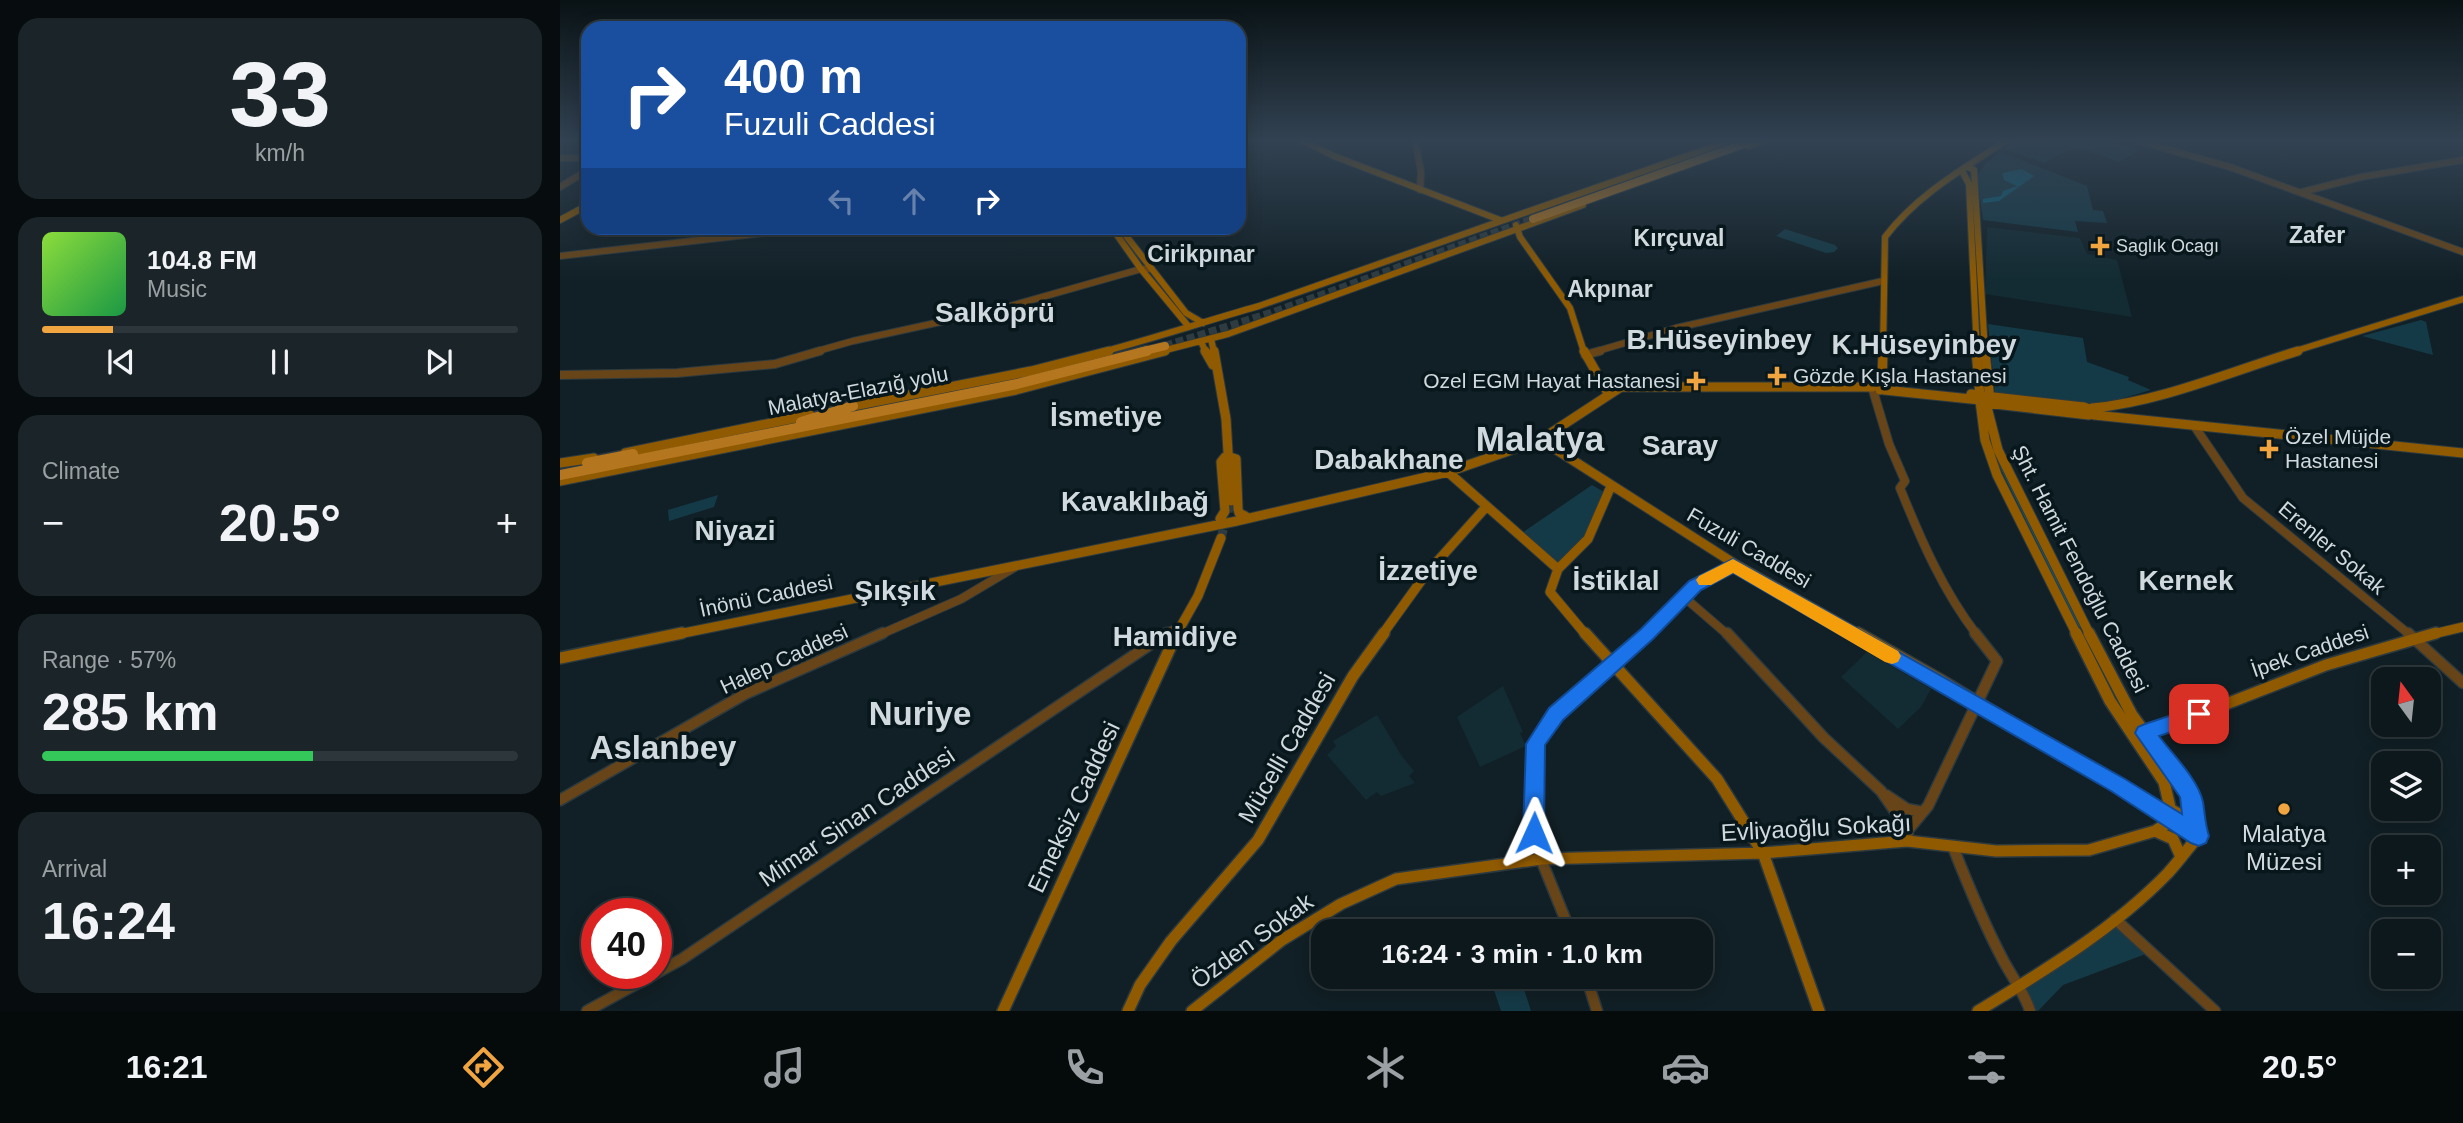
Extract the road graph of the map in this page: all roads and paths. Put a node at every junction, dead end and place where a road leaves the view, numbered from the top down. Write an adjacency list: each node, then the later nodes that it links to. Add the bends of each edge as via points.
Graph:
1 (1413, 187): 10 (main road)
2 (1609, 187): 16 (highway)
3 (1609, 187): 16 (main road)
4 (1617, 187): 16 (highway)
5 (1621, 187): 16 (main road)
6 (1939, 187): 32 (main road, via 1919,200 1885,237)
7 (1969, 187): 48 (main road, Şht. Hamit Fendoğlu Caddesi, via 1972,294)
8 (2288, 187): 11 (street)
9 (2321, 187): 11 (street)
10 (1420, 190): 14 (main road)
11 (2302, 192): 28 (street)
12 (581, 205): 15 (main road)
13 (581, 206): 17 (main road)
14 (1480, 214): 18 (main road); 19 (main road)
15 (560, 215)
16 (1529, 218): 18 (main road); 20 (main road)
17 (560, 220)
18 (1500, 220): 19 (main road); 20 (main road, via 1511,221)
19 (1489, 225): 21 (main road); 22 (main road, via 1491,231)
20 (1517, 228): 22 (main road); 26 (main road)
21 (1475, 230): 27 (main road, via 1487,232); 34 (main road)
22 (1503, 234): 26 (main road); 27 (main road)
23 (745, 235): 29 (street)
24 (1117, 235): 30 (main road)
25 (1125, 235): 31 (main road)
26 (1520, 237): 41 (main road, via 1570,309)
27 (1489, 239): 37 (main road)
28 (2463, 253)
29 (560, 256)
30 (1141, 269): 31 (street); 36 (main road); 42 (street, via 775,364 677,373)
31 (1151, 269): 35 (main road, via 1186,313)
32 (1883, 281): 41 (street, via 1685,326); 46 (main road)
33 (2463, 299): 50 (main road)
34 (1236, 313): 35 (main road); 37 (main road, via 1225,324)
35 (1204, 323): 36 (main road); 38 (main road, via 1218,329)
36 (1188, 328): 39 (main road, via 1184,337); 40 (main road)
37 (1244, 328): 38 (main road)
38 (1211, 338): 39 (main road); 59 (main road, via 1221,377)
39 (1200, 342): 40 (main road); 59 (main road, via 1212,359)
40 (1165, 343): 49 (main road); 52 (highway, via 1017,384); 54 (highway, Malatya-Elazığ yolu); 56 (main road, via 1048,383)
41 (1586, 355): 43 (main road)
42 (560, 374)
43 (1599, 376): 45 (main road); 47 (main road)
44 (1852, 385): 45 (main road); 46 (main road)
45 (1621, 386): 46 (main road); 47 (main road, İnönü Caddesi); 57 (main road, İnönü Caddesi)
46 (1878, 387): 48 (main road); 80 (street, via 1889,443 1905,481 1900,488 1924,547 1959,612 1997,661)
47 (1608, 393): 57 (main road, İnönü Caddesi)
48 (1984, 399): 51 (main road); 81 (main road, Şht. Hamit Fendoğlu Caddesi, via 1998,450)
49 (853, 406): 54 (highway); 60 (main road)
50 (2113, 406): 51 (main road); 53 (main road, via 2112,413)
51 (2089, 411): 53 (main road)
52 (849, 418): 56 (main road); 62 (highway)
53 (2122, 418): 55 (main road)
54 (798, 423): 60 (highway, Malatya-Elazığ yolu)
55 (2195, 427): 58 (main road); 75 (street, Erenler Sokak, via 2243,498)
56 (790, 436): 63 (main road)
57 (1539, 439): 61 (main road, İnönü Caddesi); 64 (main road, Fuzuli Caddesi)
58 (2463, 453)
59 (1228, 457): 66 (main road, via 1237,461); 67 (main road, via 1220,462)
60 (560, 466)
61 (1447, 470): 65 (main road); 66 (main road, İnönü Caddesi)
62 (560, 475)
63 (560, 481)
64 (1610, 487): 70 (main road, Fuzuli Caddesi); 71 (main road, via 1588,539); 79 (main road, Fuzuli Caddesi)
65 (1486, 508): 71 (main road); 101 (main road, Mücelli Caddesi, via 1426,574 1378,640 1258,840 1164,947)
66 (1240, 515): 67 (main road); 67 (main road, İnönü Caddesi); 68 (main road, Emeksiz Caddesi)
67 (1220, 518): 68 (main road); 69 (main road, İnönü Caddesi); 69 (main road, İnönü Caddesi)
68 (1222, 536): 73 (main road, Emeksiz Caddesi)
69 (1024, 561): 76 (main road, İnönü Caddesi); 83 (street, Halep Caddesi, via 961,599 745,694)
70 (1733, 565): 72 (street, via 1695,586); 79 (main road, Fuzuli Caddesi)
71 (1558, 569): 77 (main road, via 1550,592)
72 (1685, 597): 77 (street); 82 (street, via 1719,625)
73 (1185, 621): 99 (street, Mimar Sinan Caddesi, via 682,959); 100 (main road, Emeksiz Caddesi)
74 (2463, 627): 75 (main road, İpek Caddesi)
75 (2414, 638): 78 (street, Erenler Sokak); 81 (main road, İpek Caddesi, via 2321,666)
76 (560, 657)
77 (1612, 666): 91 (main road, via 1717,779); 93 (street, via 1556,714 1535,744 1534,833)
78 (2463, 682)
79 (1941, 683): 80 (main road, Fuzuli Caddesi)
80 (1978, 705): 84 (street); 85 (main road, Fuzuli Caddesi)
81 (2139, 734): 85 (main road, Şht. Hamit Fendoğlu Caddesi, via 2164,782); 86 (main road, Şht. Hamit Fendoğlu Caddesi, via 2187,790 2193,801)
82 (1881, 791): 84 (street, via 1907,809); 88 (street)
83 (560, 800)
84 (1923, 812): 88 (street)
85 (2172, 814): 86 (main road); 87 (main road, Evliyaoğlu Sokağı); 89 (main road)
86 (2193, 818): 89 (main road, Şht. Hamit Fendoğlu Caddesi)
87 (2155, 831): 90 (main road, Evliyaoğlu Sokağı, via 2089,850); 92 (main road, via 2174,839)
88 (1907, 836): 90 (main road, Evliyaoğlu Sokağı); 91 (main road, Evliyaoğlu Sokağı)
89 (2199, 836): 92 (main road)
90 (1953, 847): 97 (street, via 1978,911)
91 (1763, 853): 93 (main road, Evliyaoğlu Sokağı); 104 (main road)
92 (2182, 857): 96 (main road)
93 (1541, 859): 94 (main road, Evliyaoğlu Sokağı); 95 (street)
94 (1456, 868): 102 (main road, Özden Sokak, via 1396,880 1341,904 1282,940)
95 (1565, 919)
96 (2115, 919): 97 (main road); 107 (street)
97 (2017, 988): 105 (main road); 106 (street)
98 (1590, 989): 103 (street)
99 (587, 1011)
100 (1003, 1011)
101 (1128, 1011)
102 (1192, 1011)
103 (1597, 1011)
104 (1819, 1011)
105 (1978, 1011)
106 (2030, 1011)
107 (2215, 1011)

